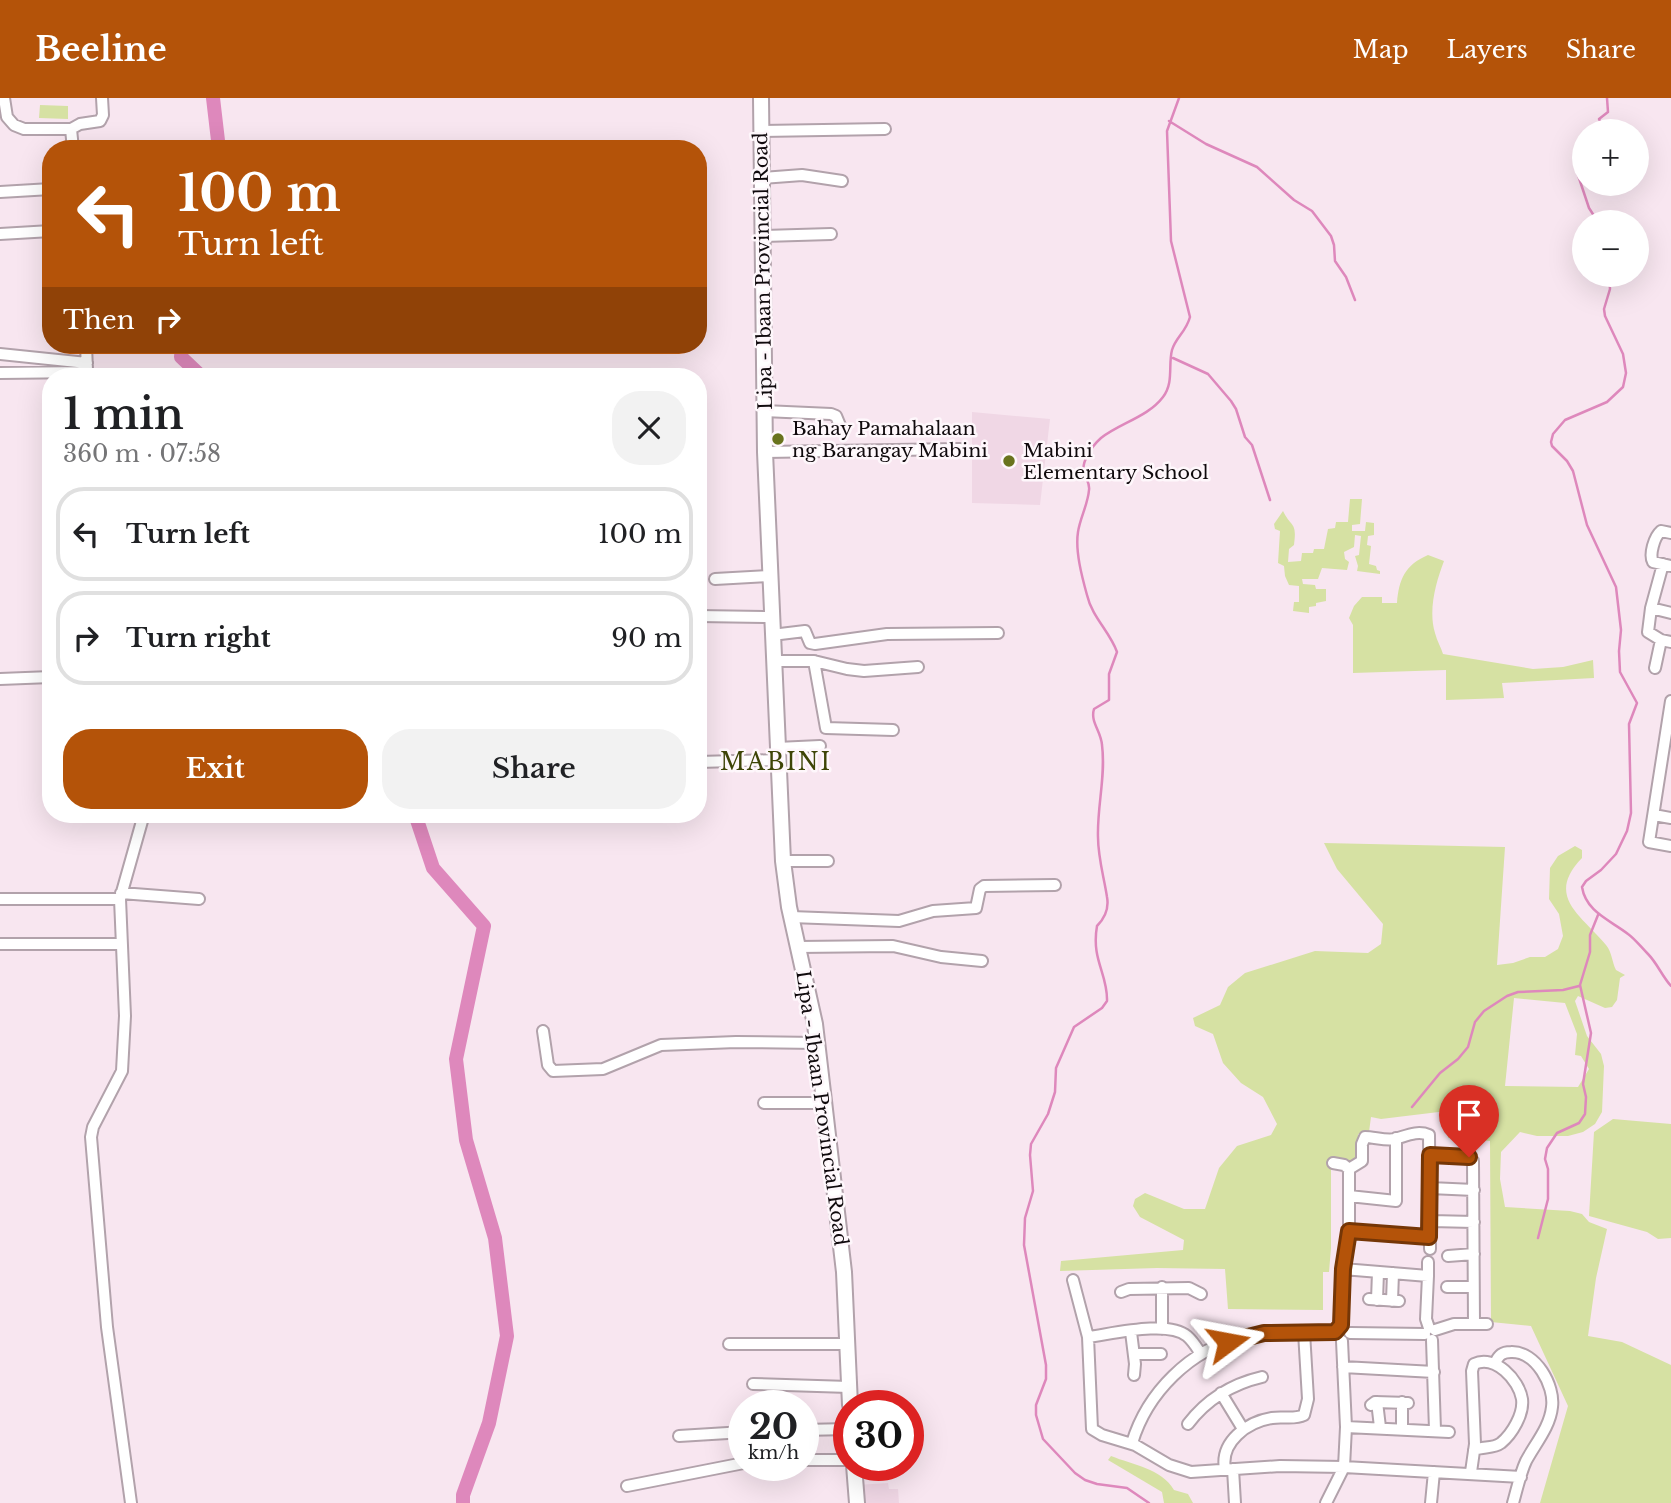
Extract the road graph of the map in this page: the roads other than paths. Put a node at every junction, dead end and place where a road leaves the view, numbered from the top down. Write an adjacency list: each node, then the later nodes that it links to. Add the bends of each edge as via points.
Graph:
1 (4, 98): 4 (street, via 7,117 14,125)
2 (102, 98): 4 (street, via 100,121)
3 (761, 98): 6 (main road, Lipa - Ibaan Provincial Road)
4 (71, 129): 7 (street)
5 (885, 129): 6 (street)
6 (762, 131): 8 (main road, Lipa - Ibaan Provincial Road)
7 (72, 140)
8 (762, 178): 9 (street, via 793,175); 15 (main road, Lipa - Ibaan Provincial Road)
9 (842, 181)
10 (42, 190): 11 (street)
11 (0, 192)
12 (42, 232): 13 (street)
13 (0, 234)
14 (831, 234): 15 (street)
15 (764, 236): 20 (main road, Lipa - Ibaan Provincial Road)
16 (0, 354): 17 (street)
17 (72, 368)
18 (42, 372): 19 (street)
19 (0, 373)
20 (764, 411): 21 (street, via 831,414); 23 (main road, Lipa - Ibaan Provincial Road)
21 (841, 428)
22 (960, 449): 23 (street)
23 (765, 452): 26 (main road, Lipa - Ibaan Provincial Road)
24 (1671, 533): 25 (street, via 1657,534 1651,557 1653,562)
25 (1667, 565): 28 (street)
26 (769, 576): 27 (street); 33 (main road, Lipa - Ibaan Provincial Road)
27 (715, 579)
28 (1657, 586): 29 (street); 30 (street)
29 (1671, 589)
30 (1651, 608): 31 (street); 36 (street, via 1648,632)
31 (1671, 613)
32 (707, 616): 33 (street)
33 (771, 617): 35 (main road, Lipa - Ibaan Provincial Road)
34 (998, 633): 35 (street, via 887,634 815,644 805,631)
35 (772, 635): 37 (main road, Lipa - Ibaan Provincial Road)
36 (1666, 641): 40 (street)
37 (773, 661): 38 (street); 48 (main road, Lipa - Ibaan Provincial Road)
38 (814, 661): 39 (street, via 864,671); 45 (street, via 826,728)
39 (918, 667)
40 (1655, 668)
41 (42, 677): 42 (street)
42 (0, 679)
43 (1671, 701): 44 (street)
44 (1670, 720): 46 (street)
45 (893, 730)
46 (1668, 743): 50 (street)
47 (820, 746): 48 (street)
48 (778, 754): 49 (street); 57 (main road, Lipa - Ibaan Provincial Road)
49 (707, 761)
50 (1666, 767): 51 (street)
51 (1658, 789): 52 (street); 53 (street)
52 (1671, 791)
53 (1654, 815): 54 (street); 56 (street, via 1648,847)
54 (1671, 818)
55 (141, 823): 60 (street)
56 (1671, 846)
57 (783, 861): 58 (street); 63 (main road, Lipa - Ibaan Provincial Road)
58 (828, 861)
59 (1055, 885): 63 (street, via 984,886 976,908 933,911 899,921)
60 (121, 896): 61 (street); 62 (street); 65 (street)
61 (0, 899)
62 (199, 899)
63 (791, 917): 66 (main road, Lipa - Ibaan Provincial Road)
64 (0, 944): 65 (street)
65 (122, 944): 138 (street, via 125,1016 121,1071 91,1136 107,1327)
66 (798, 947): 67 (street, via 892,946); 69 (main road, Lipa - Ibaan Provincial Road)
67 (982, 961)
68 (543, 1031): 69 (street, via 553,1071 603,1069 661,1045)
69 (817, 1043): 71 (main road, Lipa - Ibaan Provincial Road)
70 (764, 1103): 71 (street)
71 (822, 1103): 105 (main road, Lipa - Ibaan Provincial Road)
72 (1396, 1138): 73 (street, via 1427,1134); 75 (street, via 1365,1136 1362,1161); 79 (street)
73 (1430, 1155): 76 (street); 77 (street, via 1471,1158)
74 (1333, 1163): 75 (street)
75 (1349, 1169): 78 (street)
76 (1430, 1188): 77 (street); 81 (street)
77 (1474, 1190): 82 (street)
78 (1349, 1196): 79 (street); 83 (street)
79 (1396, 1201): 80 (street)
80 (1410, 1203)
81 (1431, 1221): 82 (street); 83 (street, via 1430,1243)
82 (1474, 1222): 84 (street)
83 (1349, 1231): 87 (street)
84 (1474, 1254): 85 (street); 92 (street)
85 (1448, 1256)
86 (1428, 1262): 90 (street)
87 (1343, 1269): 88 (street); 102 (street)
88 (1378, 1272): 89 (street); 89 (street, via 1373,1299 1396,1301)
89 (1393, 1273): 90 (street)
90 (1427, 1276): 103 (street)
91 (1073, 1280): 104 (street)
92 (1473, 1286): 94 (street); 97 (street)
93 (1162, 1287): 95 (street); 96 (street, via 1189,1287); 99 (street)
94 (1447, 1287)
95 (1121, 1292)
96 (1201, 1294)
97 (1474, 1324): 98 (street); 103 (street, via 1454,1324)
98 (1487, 1324)
99 (1161, 1329): 100 (street); 109 (street, via 1186,1336)
100 (1131, 1332): 104 (street); 107 (street)
101 (1304, 1332): 102 (street); 109 (street, via 1245,1336); 122 (street, via 1306,1417 1265,1419)
102 (1342, 1333): 103 (street); 111 (street)
103 (1430, 1333): 112 (street)
104 (1088, 1337): 128 (street, via 1092,1429)
105 (849, 1344): 106 (street); 116 (main road, Lipa - Ibaan Provincial Road)
106 (729, 1345)
107 (1134, 1354): 108 (street); 113 (street)
108 (1161, 1354)
109 (1201, 1354): 128 (street, via 1154,1396)
110 (1495, 1363): 129 (street, via 1482,1361 1473,1367); 129 (street, via 1519,1392 1521,1413 1500,1444); 135 (street, via 1504,1353 1527,1355 1551,1393 1550,1417)
111 (1343, 1367): 112 (street); 120 (street)
112 (1434, 1372): 124 (street)
113 (1133, 1375)
114 (1262, 1377): 118 (street)
115 (753, 1384): 116 (street)
116 (849, 1387): 117 (main road, Lipa - Ibaan Provincial Road)
117 (849, 1390)
118 (1221, 1393): 119 (street); 122 (street)
119 (1188, 1424)
120 (1346, 1427): 121 (street); 131 (street)
121 (1380, 1427): 123 (street); 123 (street, via 1374,1403 1405,1403)
122 (1243, 1429): 132 (street, via 1226,1451)
123 (1402, 1429): 124 (street)
124 (1435, 1430): 125 (street)
125 (1449, 1432)
126 (728, 1433): 127 (street)
127 (679, 1436)
128 (1132, 1443): 132 (street, via 1185,1472)
129 (1474, 1450): 134 (street)
130 (728, 1466): 137 (street)
131 (1344, 1467): 132 (street); 133 (street); 141 (street)
132 (1229, 1469): 140 (street)
133 (1434, 1472): 134 (street); 142 (street)
134 (1471, 1472): 135 (street)
135 (1521, 1477): 143 (street)
136 (855, 1481): 139 (main road)
137 (627, 1486)
138 (131, 1503)
139 (857, 1503)
140 (1235, 1503)
141 (1326, 1503)
142 (1431, 1503)
143 (1513, 1503)

